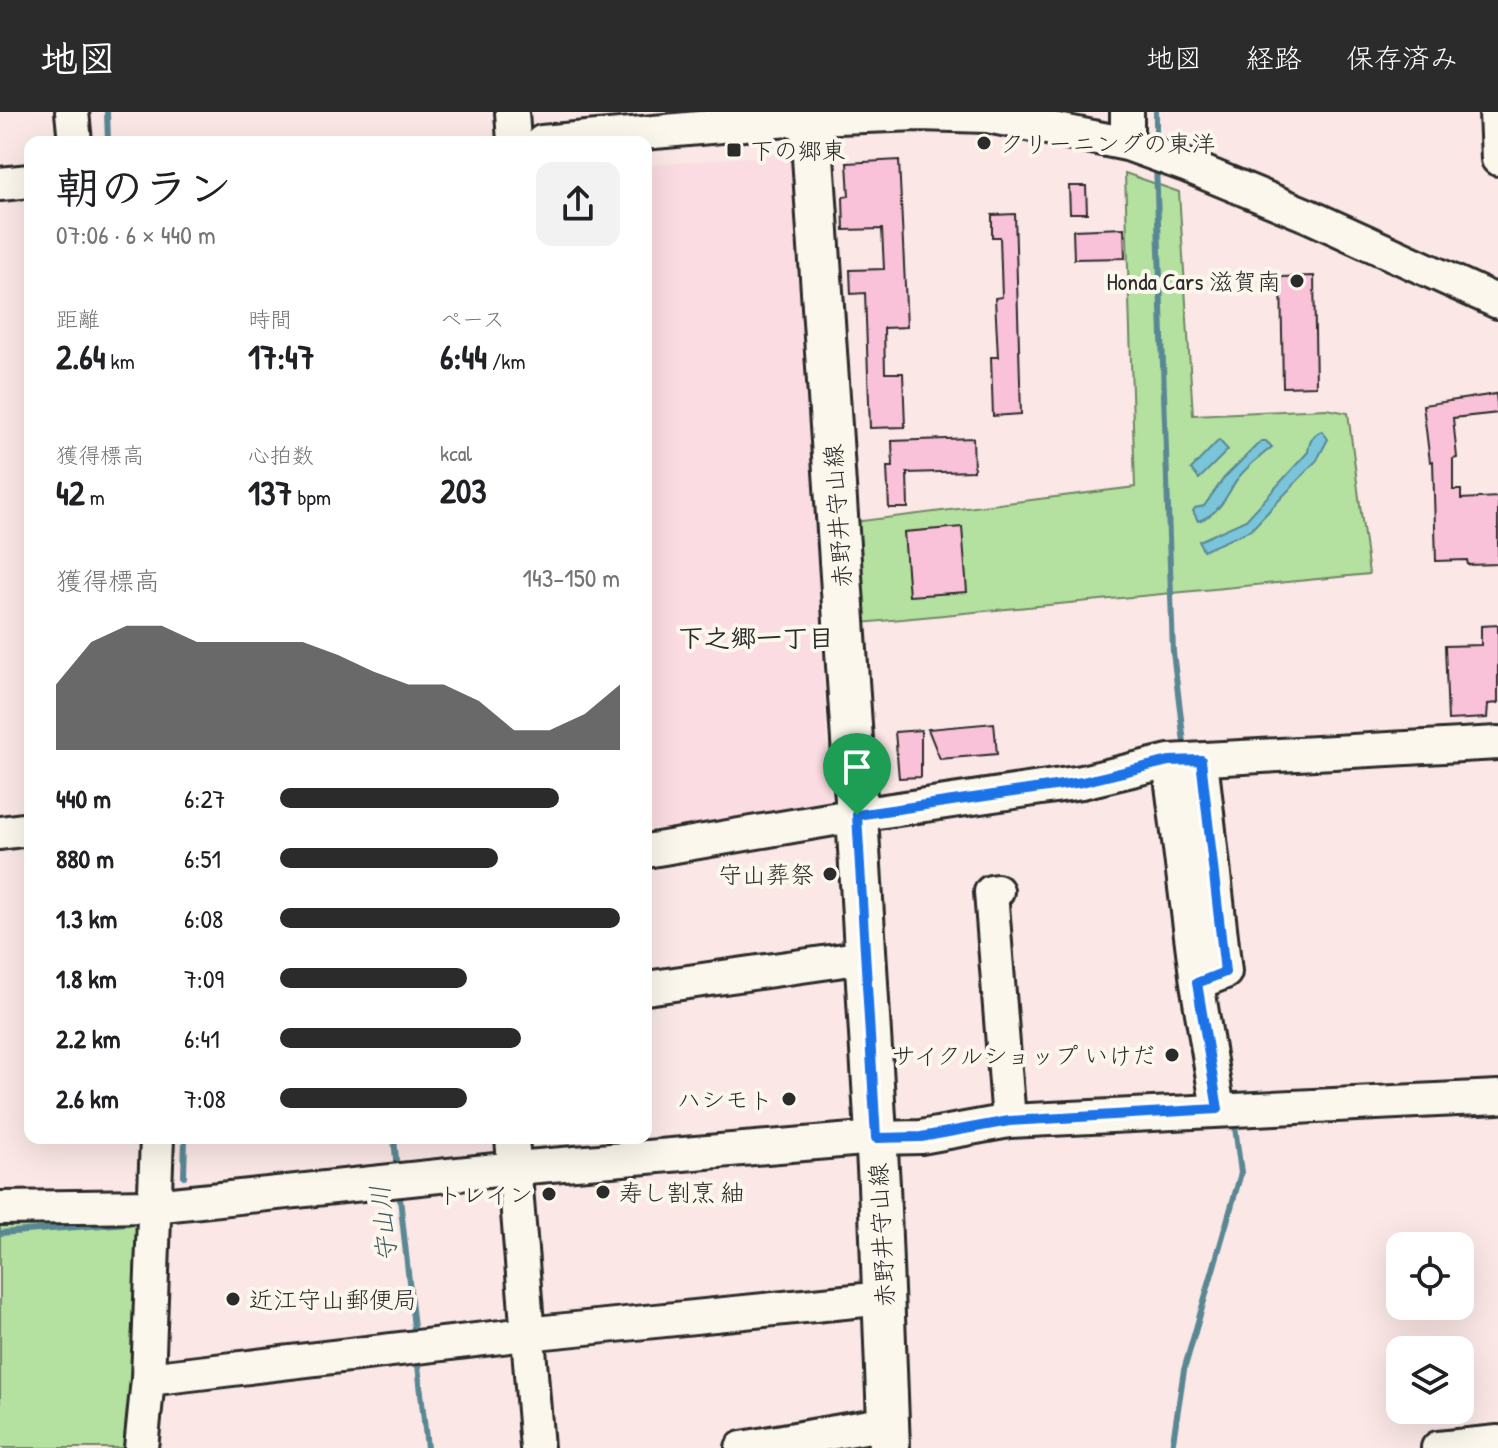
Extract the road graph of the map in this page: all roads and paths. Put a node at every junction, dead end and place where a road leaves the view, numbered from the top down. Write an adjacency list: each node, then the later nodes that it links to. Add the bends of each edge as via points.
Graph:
1 (72, 112): 7 (street)
2 (512, 112): 8 (street)
3 (1127, 112): 10 (street)
4 (1496, 112): 11 (street)
5 (810, 115): 6 (street); 10 (street, via 988,116); 19 (main road, 赤野井守山線)
6 (628, 123): 9 (street)
7 (74, 136)
8 (514, 136)
9 (569, 136)
10 (1127, 144): 15 (street, via 1309,216)
11 (1498, 148): 12 (street)
12 (1498, 159)
13 (24, 182): 14 (street)
14 (0, 184)
15 (1498, 302)
16 (1498, 743): 17 (street)
17 (1201, 760): 18 (street); 23 (street)
18 (1169, 761): 19 (street, via 1082,782); 23 (street)
19 (857, 815): 22 (street); 25 (main road, 赤野井守山線)
20 (24, 830): 21 (street)
21 (0, 833)
22 (652, 850)
23 (1200, 886): 28 (street, via 1225,972 1197,983)
24 (997, 891): 29 (street, via 991,892)
25 (865, 957): 26 (street); 30 (main road, 赤野井守山線)
26 (652, 987)
27 (1498, 1097): 28 (street)
28 (1218, 1109): 29 (street)
29 (1009, 1121): 30 (street, via 921,1137)
30 (876, 1138): 32 (street); 35 (main road, 赤野井守山線)
31 (157, 1144): 33 (street)
32 (513, 1153): 33 (street); 36 (street)
33 (153, 1206): 34 (street); 37 (street)
34 (0, 1208)
35 (884, 1298): 36 (street); 38 (main road, 赤野井守山線)
36 (526, 1334): 37 (street); 41 (street)
37 (148, 1379): 40 (street)
38 (889, 1436): 42 (street)
39 (1486, 1445): 43 (street)
40 (141, 1448)
41 (537, 1448)
42 (742, 1448)
43 (1438, 1448)

